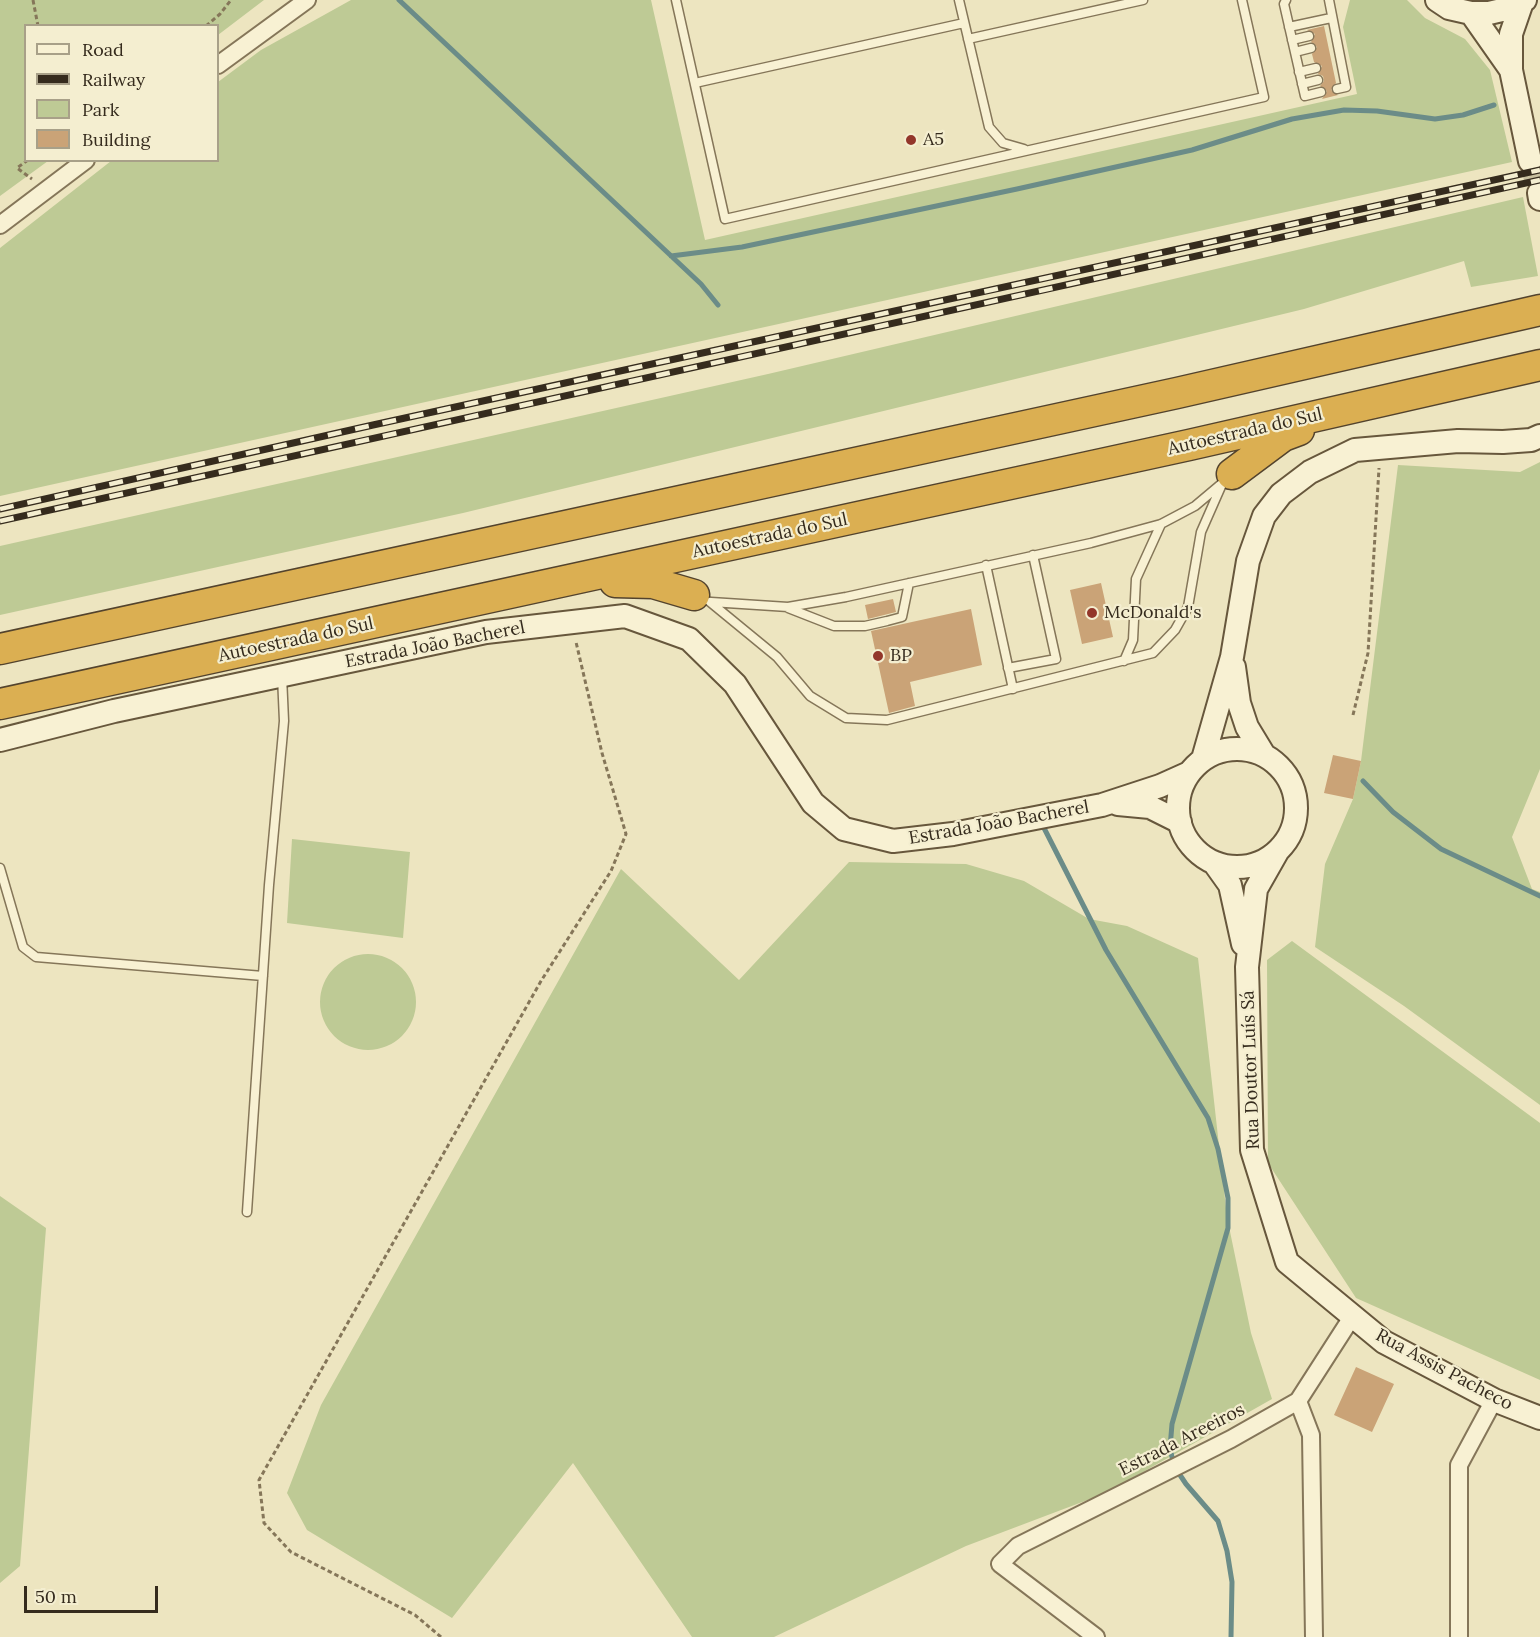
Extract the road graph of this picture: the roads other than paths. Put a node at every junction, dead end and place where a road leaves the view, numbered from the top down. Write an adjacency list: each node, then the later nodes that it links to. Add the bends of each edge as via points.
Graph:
1 (307, 0): 19 (street)
2 (676, 0): 24 (lane)
3 (959, 0): 12 (lane)
4 (1143, 0): 15 (lane)
5 (1242, 0): 28 (lane, via 1264,97)
6 (1286, 0): 13 (lane)
7 (1329, 0): 11 (lane)
8 (1437, 0): 10 (street, via 1449,8)
9 (1523, 1): 10 (street, via 1488,14); 21 (street, via 1511,34)
10 (1471, 13): 21 (street)
11 (1330, 18): 13 (lane); 26 (lane, via 1336,63 1346,87)
12 (964, 23): 15 (lane); 24 (lane)
13 (1289, 27): 16 (lane)
14 (1309, 36): 16 (lane)
15 (968, 39): 28 (lane, via 989,127 1003,143)
16 (1292, 40): 18 (lane)
17 (1311, 48): 18 (lane)
18 (1295, 52): 22 (lane)
19 (219, 64)
20 (1316, 68): 22 (lane)
21 (1511, 70): 29 (street)
22 (1299, 72): 25 (lane)
23 (1318, 80): 25 (lane)
24 (694, 83): 28 (lane, via 725,219)
25 (1302, 84): 27 (lane, via 1305,96)
26 (1337, 89)
27 (1321, 92)
28 (1035, 148)
29 (1530, 161)
30 (83, 162): 31 (street)
31 (0, 225)
32 (1540, 310): 44 (highway, via 1177,393)
33 (1540, 365): 34 (highway, Autoestrada do Sul)
34 (1361, 406): 36 (highway, via 1283,436); 41 (highway, Autoestrada do Sul)
35 (1540, 436): 45 (street, via 1532,440 1458,441 1355,450 1310,471 1281,494 1264,516 1248,561)
36 (1227, 478): 37 (lane, via 1195,507); 46 (lane, via 1201,532 1188,607 1175,630 1153,653)
37 (1161, 524): 38 (lane); 46 (lane, via 1136,579 1133,640)
38 (1033, 555): 39 (lane); 47 (lane, via 1056,659)
39 (986, 565): 40 (lane); 47 (lane)
40 (909, 583): 43 (lane); 43 (lane, via 902,617 865,626 834,626)
41 (525, 590): 42 (highway, via 606,582 653,583); 50 (highway, Autoestrada do Sul)
42 (702, 599): 43 (lane); 49 (lane, via 777,657 810,696 846,718 887,720)
43 (785, 607)
44 (0, 649)
45 (1232, 657): 52 (street, via 1239,703 1247,727); 53 (street)
46 (1124, 661): 49 (lane)
47 (1008, 668): 49 (lane)
48 (282, 675): 51 (street, Estrada João Bacherel); 54 (street, Estrada João Bacherel, via 486,632 625,616 689,639 735,684 813,803 844,830 893,842); 60 (lane, via 284,722)
49 (1012, 689)
50 (0, 704)
51 (0, 740)
52 (1264, 755): 53 (street, via 1244,749 1226,750); 56 (street, via 1287,776 1295,795 1295,823)
53 (1196, 766): 54 (street, Estrada João Bacherel, via 1160,786); 55 (street, via 1180,788)
54 (1102, 805): 55 (street, Estrada João Bacherel, via 1150,807)
55 (1180, 822): 57 (street, via 1183,835 1197,853)
56 (1277, 852): 57 (street, via 1259,864 1238,868); 59 (street, via 1256,889)
57 (1215, 864): 59 (street, via 1230,885)
58 (0, 868): 60 (lane, via 23,947 36,957)
59 (1247, 968): 62 (street, Rua Doutor Luís Sá, via 1252,1150 1287,1262)
60 (263, 976): 61 (lane)
61 (247, 1212)
62 (1352, 1317): 63 (street, Rua Assis Pacheco, via 1384,1342); 64 (street, Estrada Areeiros)
63 (1494, 1400): 65 (street, Rua Assis Pacheco); 68 (street, via 1459,1465)
64 (1298, 1401): 66 (street, Estrada Areeiros, via 1018,1546 1000,1564); 67 (street, via 1311,1435)
65 (1540, 1418)
66 (1096, 1637)
67 (1314, 1637)
68 (1459, 1637)

